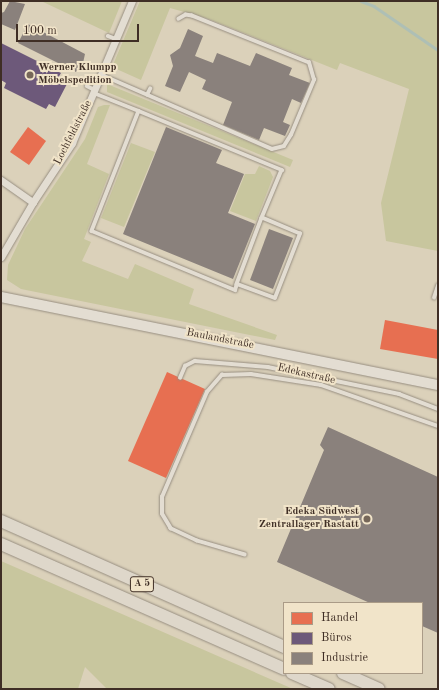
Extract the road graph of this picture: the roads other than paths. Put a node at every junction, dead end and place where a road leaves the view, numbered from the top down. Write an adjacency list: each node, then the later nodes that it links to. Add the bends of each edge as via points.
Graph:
1 (132, 1): 4 (street, Lochfeldstraße)
2 (178, 19): 9 (lane, via 186,15 192,16 309,64 314,80 291,135 284,146 272,148)
3 (108, 36): 4 (lane)
4 (116, 40): 5 (street, Lochfeldstraße)
5 (102, 75): 8 (street, Lochfeldstraße); 9 (lane)
6 (87, 86): 8 (lane)
7 (150, 89): 9 (lane)
8 (95, 91): 10 (lane); 12 (street, Lochfeldstraße, via 72,143)
9 (147, 95)
10 (139, 111): 13 (lane, via 282,170); 15 (lane, via 92,231 235,290)
11 (1, 180): 12 (street)
12 (33, 202): 14 (street, Lochfeldstraße)
13 (262, 218): 15 (lane); 15 (lane, via 300,234 274,298)
14 (1, 257)
15 (237, 284)
16 (438, 286): 18 (lane)
17 (1, 297): 20 (street, Baulandstraße)
18 (434, 298)
19 (180, 378): 21 (lane, Edekastraße, via 185,366 195,361 268,366 399,394)
20 (438, 385)
21 (438, 409)
22 (438, 426): 25 (lane, via 321,386 251,374 222,375 207,392 162,497 162,514 171,529 197,541)
23 (1, 521): 26 (highway, A 5)
24 (1, 544): 27 (highway, A 5)
25 (245, 555)
26 (283, 647)
27 (283, 669)
28 (294, 674): 30 (highway)
29 (345, 674): 31 (highway)
30 (328, 689)
31 (379, 689)

